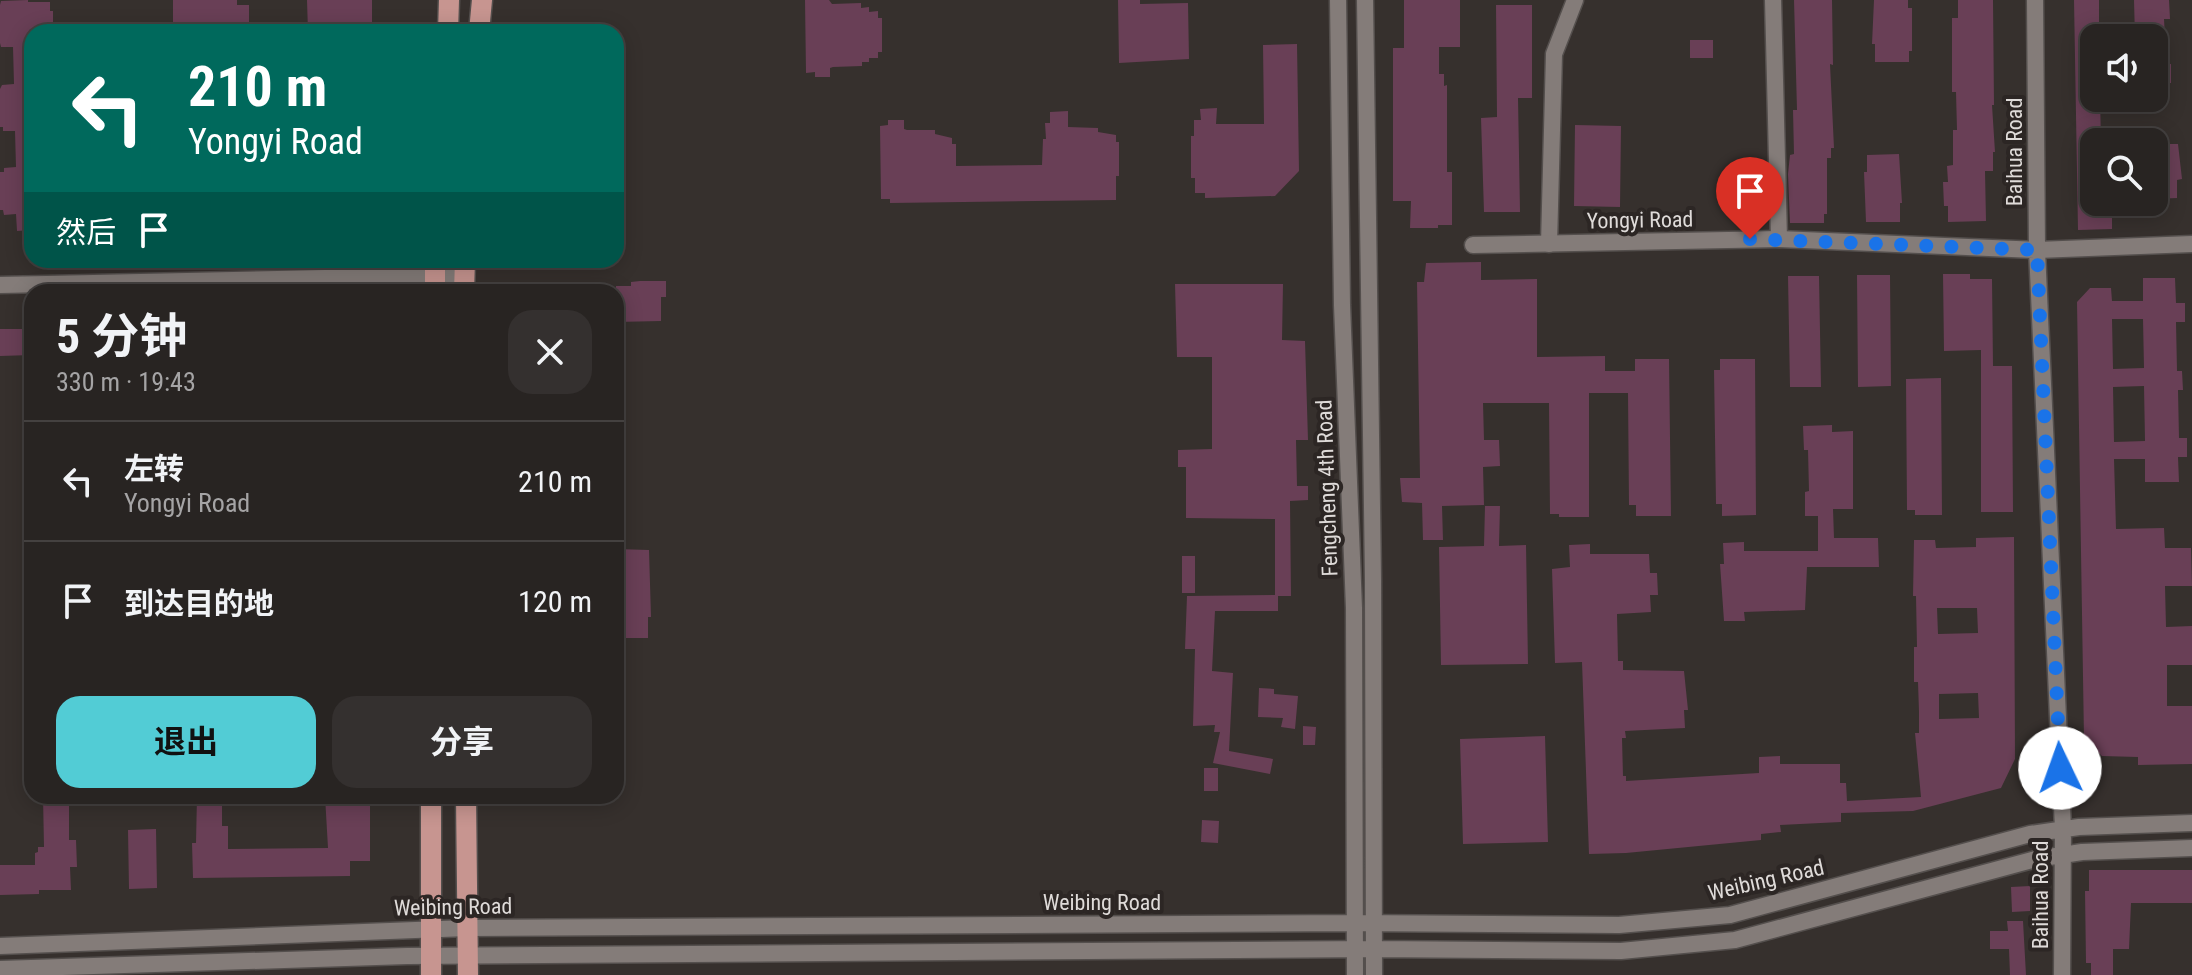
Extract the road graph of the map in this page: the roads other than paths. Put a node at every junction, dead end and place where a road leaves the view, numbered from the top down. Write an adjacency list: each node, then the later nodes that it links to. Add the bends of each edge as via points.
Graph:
1 (449, 0): 8 (main road)
2 (482, 0): 9 (main road)
3 (1338, 0): 26 (street, Fengcheng 4th Road, via 1342,305 1354,608)
4 (1365, 0): 27 (street, Fengcheng 4th Road)
5 (1575, 0): 11 (street, via 1554,54)
6 (1773, 0): 10 (street)
7 (2035, 0): 14 (street, Baihua Road)
8 (448, 24)
9 (480, 24)
10 (1779, 239): 11 (street, Yongyi Road); 14 (street, Yongyi Road)
11 (1549, 244): 13 (street, Yongyi Road)
12 (2192, 244): 14 (street, Yongyi Road)
13 (1473, 245)
14 (2037, 250): 23 (street, Baihua Road)
15 (435, 275): 16 (street); 18 (street)
16 (464, 276)
17 (24, 284): 19 (street)
18 (44, 284)
19 (0, 285)
20 (431, 804): 29 (main road)
21 (466, 804): 28 (main road)
22 (2192, 823): 23 (street, Weibing Road)
23 (2063, 829): 25 (street, Baihua Road); 27 (street, Weibing Road, via 1730,915 1619,925)
24 (2192, 848): 25 (street)
25 (2062, 855): 32 (street, via 1735,940 1621,951); 38 (street, Baihua Road)
26 (1353, 923): 27 (street, Weibing Road); 28 (street, Weibing Road); 31 (street, Fengcheng 4th Road)
27 (1373, 924): 32 (street)
28 (467, 928): 29 (street, Weibing Road); 33 (main road)
29 (430, 929): 30 (street, Weibing Road); 34 (main road)
30 (0, 946)
31 (1354, 949): 32 (street); 33 (street); 36 (street, Fengcheng 4th Road)
32 (1373, 949): 37 (street)
33 (468, 965): 34 (street)
34 (431, 966): 35 (street)
35 (0, 969)
36 (1355, 975)
37 (1374, 975)
38 (2062, 975)

